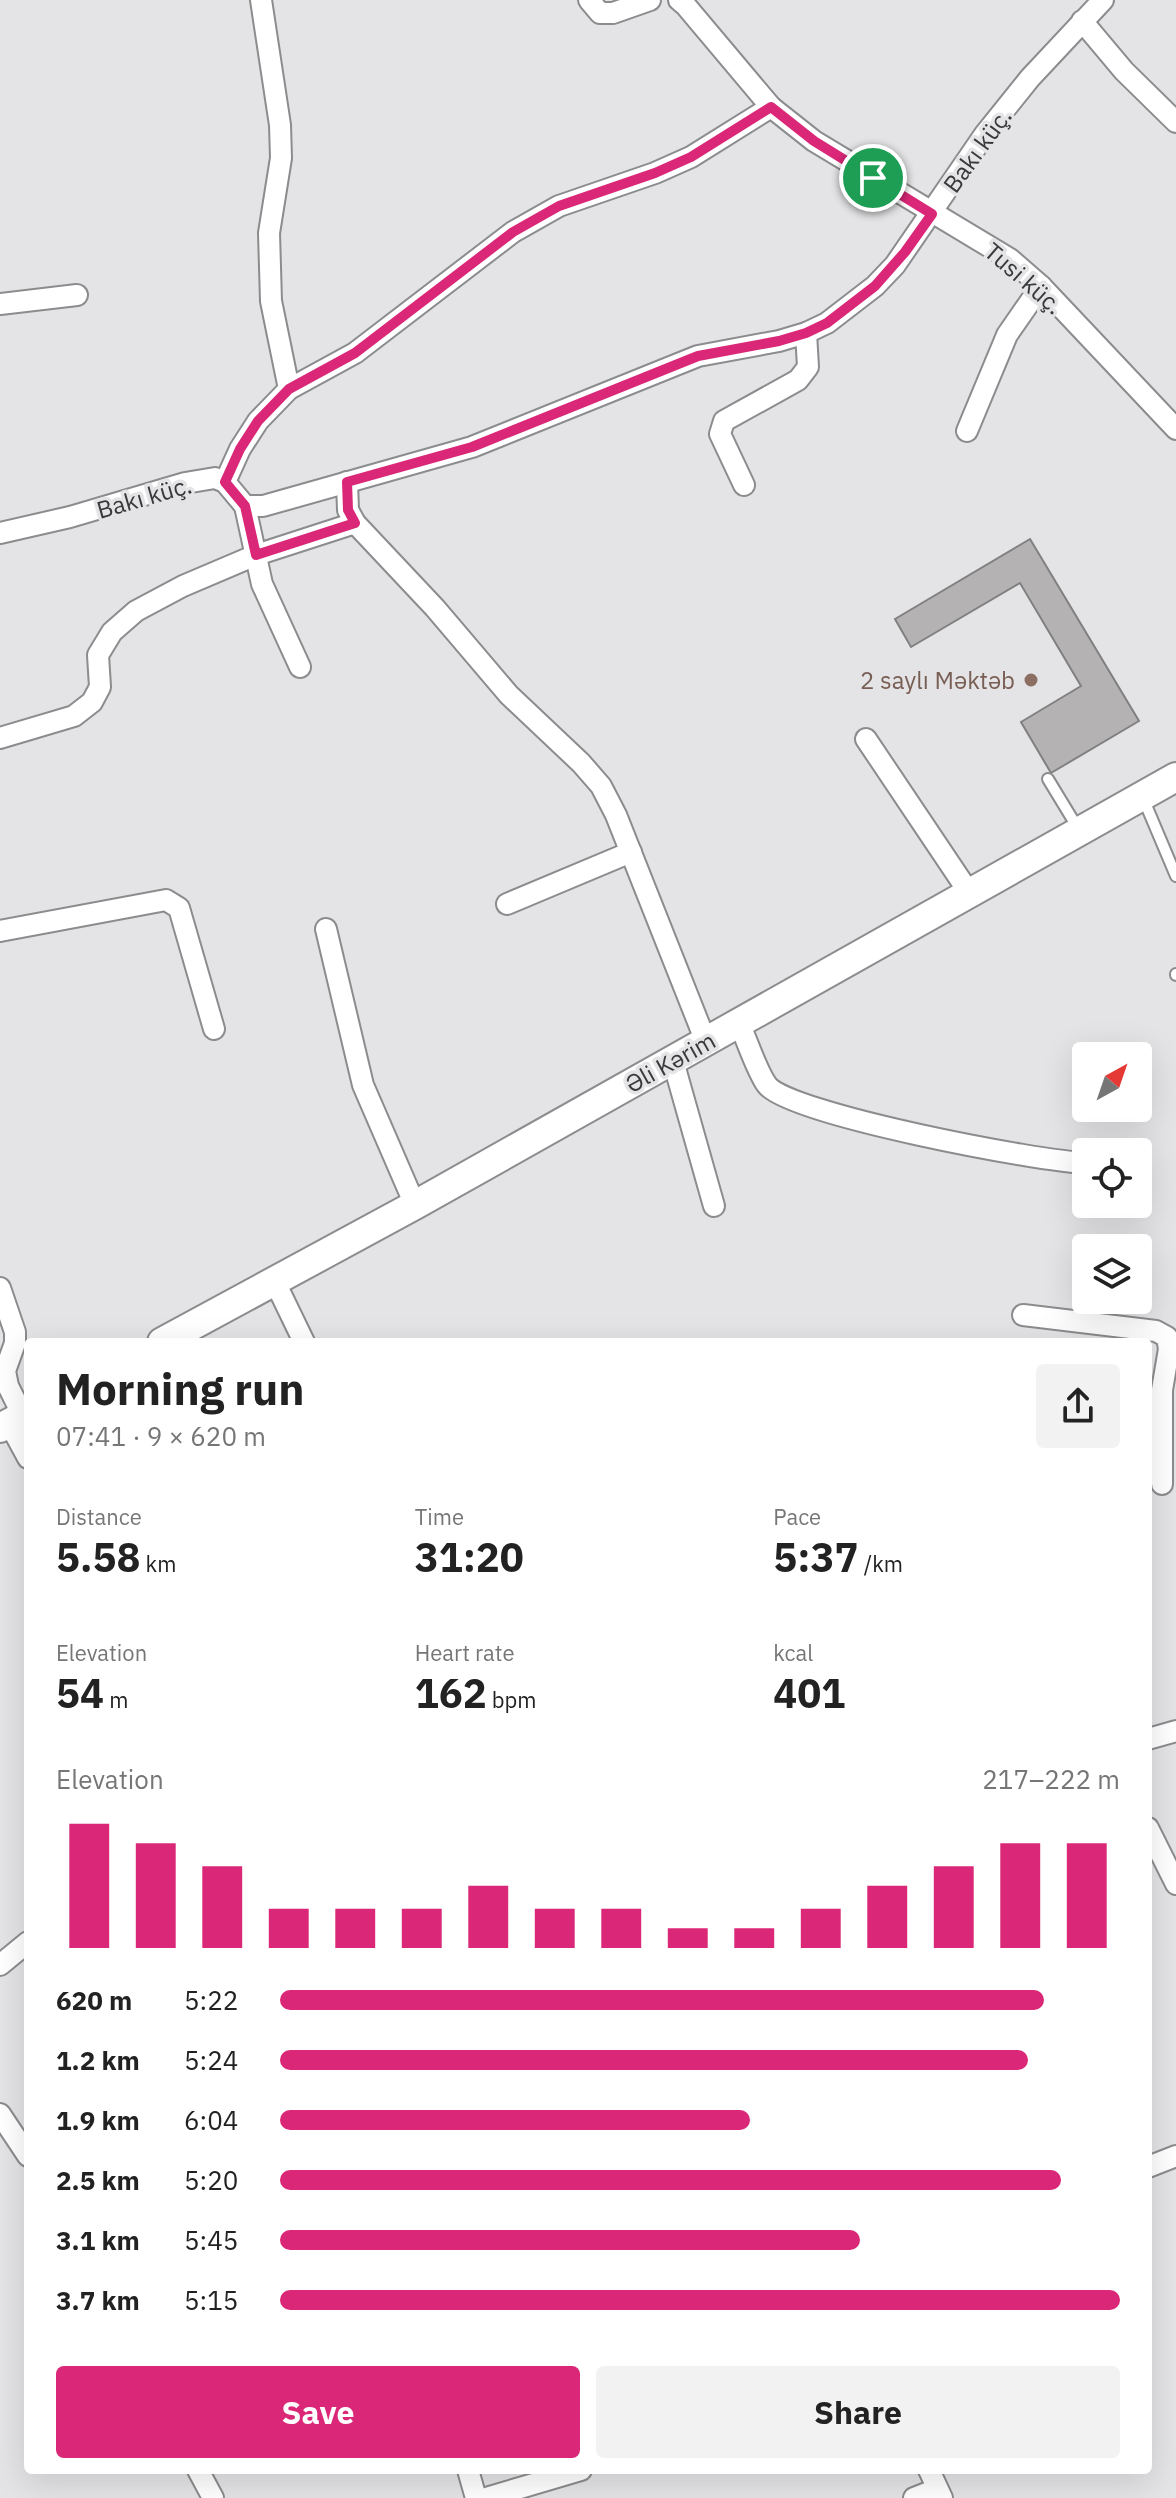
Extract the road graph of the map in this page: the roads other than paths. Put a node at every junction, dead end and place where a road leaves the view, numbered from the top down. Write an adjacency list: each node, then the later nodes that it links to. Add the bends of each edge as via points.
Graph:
1 (261, 0): 13 (street, via 281,158 269,233 271,301)
2 (589, 0): 3 (street, via 600,13 613,13)
3 (650, 0)
4 (679, 0): 6 (street, Tusi küç.)
5 (1093, 7): 7 (street, via 1124,71); 8 (street, Bakı küç., via 985,134)
6 (771, 107): 8 (street, Tusi küç., via 814,141); 13 (street, via 691,157 559,206 513,232 355,353)
7 (1176, 122)
8 (932, 214): 9 (street, Tusi küç., via 1010,259); 12 (street, Bakı küç., via 875,286)
9 (1041, 286): 14 (street, Tusi küç.); 15 (street, via 1007,335)
10 (77, 295): 11 (street)
11 (0, 304)
12 (806, 333): 17 (street, Bakı küç., via 698,356 472,447); 18 (street, via 808,367 798,380 724,421 720,434)
13 (289, 389): 16 (street, via 258,421)
14 (1176, 429)
15 (967, 431)
16 (225, 482): 19 (street, Bakı küç.); 21 (street, Bakı küç., via 215,478 185,483)
17 (347, 482): 19 (street, Bakı küç., via 263,506); 20 (street, via 348,510)
18 (744, 485)
19 (245, 506): 22 (street)
20 (355, 523): 22 (street); 30 (street, via 509,695 601,786)
21 (0, 533)
22 (256, 555): 23 (street, via 262,584); 24 (street, via 136,611 112,632 98,655 100,687 92,702 74,716)
23 (300, 667)
24 (0, 738)
25 (866, 739): 32 (street)
26 (1176, 777): 28 (main road, Əli Kərim)
27 (1048, 779): 29 (lane)
28 (1143, 796): 29 (main road, Əli Kərim); 31 (lane)
29 (1080, 832): 32 (main road, Əli Kərim)
30 (631, 852): 33 (street); 38 (street)
31 (1176, 876)
32 (970, 894): 36 (main road, Əli Kərim)
33 (507, 904)
34 (326, 929): 41 (street, via 363,1085)
35 (0, 931): 37 (street, via 166,900 179,908)
36 (739, 1023): 38 (main road, Əli Kərim); 40 (street, via 767,1086 783,1098 1001,1153)
37 (214, 1029)
38 (706, 1042): 39 (main road, Əli Kərim)
39 (673, 1061): 41 (main road, Əli Kərim); 42 (street)
40 (1072, 1161)
41 (415, 1205): 43 (main road, Əli Kərim)
42 (714, 1206)
43 (275, 1282): 46 (main road, Əli Kərim); 47 (street)
44 (0, 1288): 48 (street, via 15,1332 5,1371)
45 (1023, 1315): 50 (street, via 1156,1331 1167,1337)
46 (170, 1338)
47 (302, 1338)
48 (15, 1420): 49 (street)
49 (24, 1446)
50 (1162, 1484)
51 (1176, 1731): 52 (street)
52 (1152, 1738)
53 (1152, 1836): 54 (street)
54 (1176, 1884)
55 (24, 1945): 56 (street)
56 (0, 1965)
57 (0, 2114): 58 (street)
58 (24, 2144)
59 (1176, 2156): 60 (street)
60 (1152, 2165)
61 (200, 2474): 65 (street)
62 (469, 2474): 66 (street)
63 (567, 2474): 67 (street)
64 (936, 2486): 68 (street)
65 (213, 2498)
66 (476, 2498)
67 (486, 2498)
68 (914, 2498)

